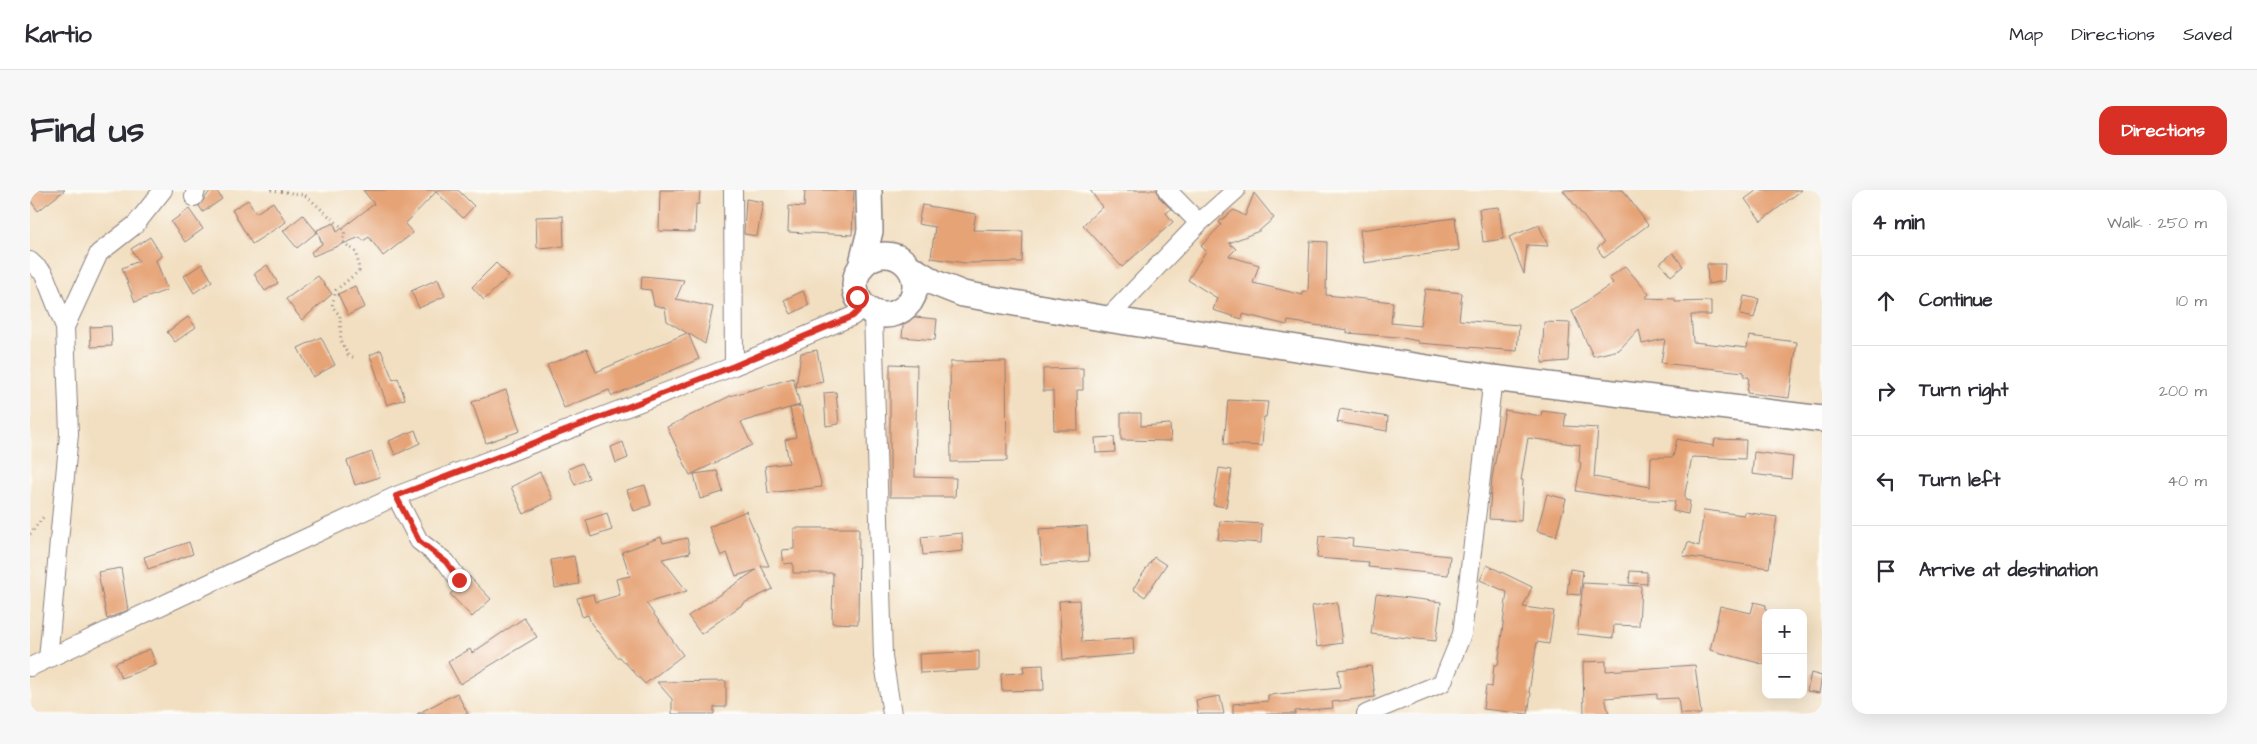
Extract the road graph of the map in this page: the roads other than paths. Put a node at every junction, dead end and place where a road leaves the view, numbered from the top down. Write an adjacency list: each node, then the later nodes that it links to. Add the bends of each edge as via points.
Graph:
1 (163, 190): 14 (street, via 135,225 99,253)
2 (733, 190): 15 (street)
3 (1167, 190): 6 (street)
4 (1236, 190): 6 (street)
5 (869, 202): 8 (main road, via 887,245); 9 (main road, via 870,231)
6 (1199, 223): 13 (street)
7 (30, 261): 14 (street, via 44,274)
8 (904, 263): 9 (main road, via 881,255); 10 (main road); 11 (main road, via 915,281 913,297)
9 (861, 267): 12 (main road, via 855,289)
10 (963, 294): 11 (main road); 13 (main road)
11 (904, 309): 12 (main road, via 889,316)
12 (868, 310): 15 (street); 22 (street, via 883,657)
13 (1107, 319): 16 (main road)
14 (65, 327): 20 (street, via 69,434)
15 (734, 366): 18 (street)
16 (1493, 378): 17 (main road); 23 (street, via 1462,634 1442,683)
17 (1822, 419)
18 (396, 496): 19 (street, via 419,541 446,562); 20 (street)
19 (459, 580)
20 (48, 659): 21 (street)
21 (30, 667)
22 (892, 714)
23 (1366, 714)

